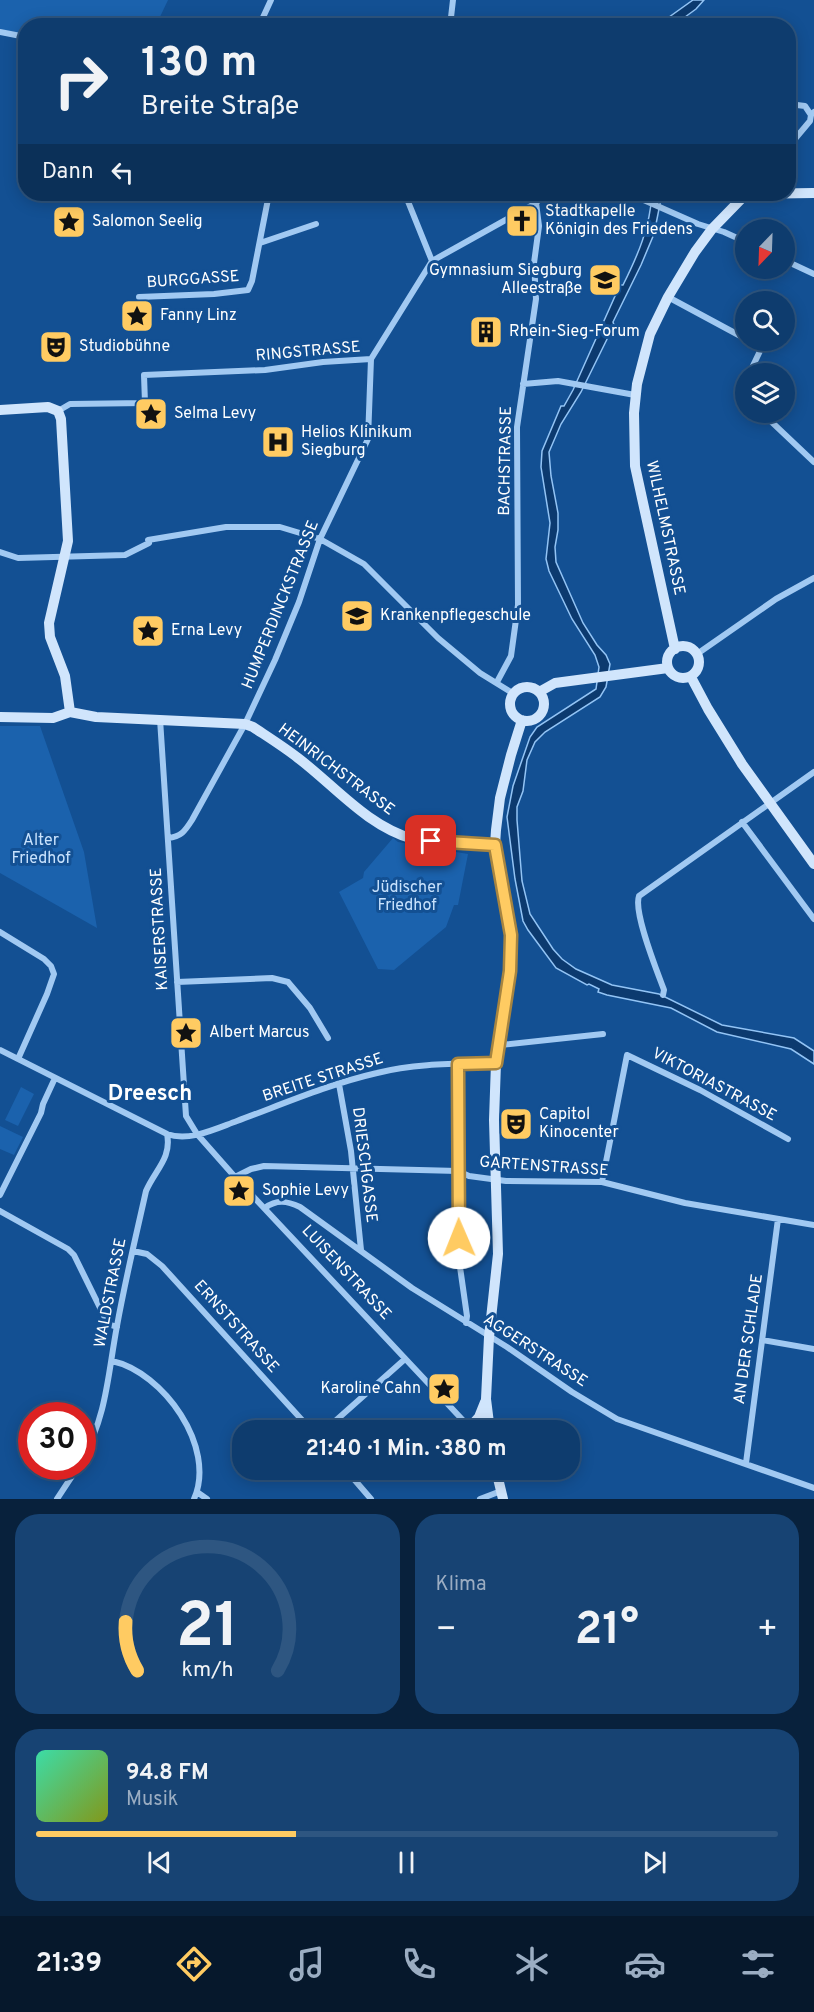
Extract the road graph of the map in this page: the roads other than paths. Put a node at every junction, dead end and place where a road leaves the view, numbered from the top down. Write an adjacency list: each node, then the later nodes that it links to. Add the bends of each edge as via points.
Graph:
1 (271, 0): 3 (street)
2 (453, 0): 4 (street)
3 (263, 18)
4 (451, 18)
5 (0, 32): 6 (street)
6 (18, 35)
7 (796, 105): 8 (street, via 805,106)
8 (813, 114): 9 (street)
9 (796, 137)
10 (814, 193): 11 (main road)
11 (796, 194)
12 (268, 201): 20 (street)
13 (408, 201): 21 (street)
14 (646, 201): 18 (street)
15 (740, 201): 18 (main road, WILHELMSTRASSE)
16 (536, 203): 21 (street, RINGSTRASSE); 28 (street, BACHSTRASSE, via 536,299)
17 (316, 224): 20 (street)
18 (712, 229): 19 (street); 25 (main road, WILHELMSTRASSE)
19 (735, 237)
20 (260, 243): 24 (street, BURGGASSE, via 248,290)
21 (432, 261): 27 (street, RINGSTRASSE)
22 (795, 265): 23 (street)
23 (814, 274)
24 (139, 297)
25 (669, 297): 26 (street); 29 (main road, WILHELMSTRASSE, via 650,334)
26 (735, 333)
27 (371, 360): 31 (street, RINGSTRASSE, via 144,375 145,403 70,404); 34 (street, HUMPERDINCKSTRASSE, via 368,439)
28 (523, 384): 29 (street, via 558,381); 42 (street, BACHSTRASSE, via 517,427 518,605 511,656)
29 (635, 395): 38 (main road, WILHELMSTRASSE, via 635,466)
30 (0, 410): 31 (main road, via 48,407)
31 (58, 411): 36 (main road, via 66,489)
32 (773, 423): 33 (street)
33 (814, 462)
34 (320, 539): 36 (street, via 280,527 226,527 149,542 125,555); 42 (street, via 364,564 438,638); 49 (street, HUMPERDINCKSTRASSE, via 299,602)
35 (0, 552): 36 (street, via 18,558)
36 (66, 556): 45 (main road, via 49,623 50,637 65,676)
37 (814, 578): 39 (street, via 776,599)
38 (675, 649): 39 (main road, via 685,646); 40 (main road, via 669,655)
39 (697, 654): 41 (main road, via 698,669)
40 (668, 668): 41 (main road, via 679,678); 43 (main road, via 555,683)
41 (691, 677): 51 (main road)
42 (497, 682): 44 (street)
43 (538, 692): 44 (main road, via 524,688); 48 (main road, via 543,700 541,714 533,720)
44 (514, 693): 48 (main road, via 512,711)
45 (70, 712): 46 (main road, via 53,718); 47 (main road, HEINRICHSTRASSE)
46 (0, 717)
47 (160, 719): 49 (main road, HEINRICHSTRASSE); 53 (street, KAISERSTRASSE)
48 (522, 720): 54 (main road, via 500,798)
49 (245, 724): 53 (street, HUMPERDINCKSTRASSE, via 187,828 177,837); 54 (main road, HEINRICHSTRASSE, via 297,757 389,830 448,844)
50 (814, 772): 51 (street)
51 (770, 804): 52 (street); 55 (main road)
52 (742, 822): 56 (street); 59 (street, via 639,896 639,915)
53 (168, 838): 58 (street, KAISERSTRASSE)
54 (495, 845): 62 (main road, via 511,935)
55 (814, 864)
56 (814, 919)
57 (0, 932): 64 (street, via 44,959 54,974)
58 (177, 982): 61 (street, via 272,978 288,982); 70 (street, KAISERSTRASSE, via 186,1116)
59 (663, 995)
60 (603, 1034): 62 (street)
61 (328, 1038)
62 (500, 1045): 65 (main road)
63 (0, 1050): 64 (street)
64 (18, 1059): 67 (street)
65 (496, 1063): 66 (street, BREITE STRASSE); 75 (main road)
66 (458, 1064): 68 (street, BREITE STRASSE, via 379,1072); 73 (street)
67 (55, 1078): 69 (street); 77 (street)
68 (339, 1084): 70 (street, BREITE STRASSE); 72 (street, DRIESCHGASSE)
69 (167, 1134): 70 (street, BREITE STRASSE, via 182,1138); 82 (street, WALDSTRASSE, via 169,1150 146,1191)
70 (197, 1134): 74 (street, LUISENSTRASSE)
71 (788, 1139): 76 (street, VIKTORIASTRASSE, via 627,1055)
72 (353, 1168): 73 (street, GARTENSTRASSE); 74 (street, GARTENSTRASSE, via 264,1166); 83 (street, DRIESCHGASSE)
73 (458, 1171): 75 (street, GARTENSTRASSE); 84 (street, via 459,1260)
74 (235, 1177): 78 (street, LUISENSTRASSE)
75 (495, 1179): 76 (street, GARTENSTRASSE); 86 (main road, via 498,1254)
76 (602, 1182): 80 (street, GARTENSTRASSE, via 686,1203)
77 (0, 1195)
78 (265, 1208): 83 (street, AGGERSTRASSE, via 281,1201 292,1203); 89 (street, LUISENSTRASSE)
79 (0, 1211): 85 (street, via 74,1255 108,1324)
80 (778, 1219): 81 (street, GARTENSTRASSE); 87 (street, AN DER SCHLADE)
81 (814, 1225)
82 (133, 1251): 85 (street, WALDSTRASSE); 92 (street, ERNSTSTRASSE, via 147,1254 162,1266)
83 (361, 1251): 84 (street, AGGERSTRASSE)
84 (466, 1323): 86 (street, AGGERSTRASSE)
85 (117, 1327): 90 (street, WALDSTRASSE)
86 (489, 1337): 91 (main road); 98 (street, AGGERSTRASSE, via 617,1419)
87 (762, 1340): 88 (street); 98 (street, AN DER SCHLADE)
88 (814, 1349)
89 (405, 1359): 93 (street); 94 (street, LUISENSTRASSE)
90 (112, 1361): 97 (street, WALDSTRASSE, via 103,1412); 104 (street, via 136,1369 151,1381 188,1427 199,1454)
91 (486, 1399): 95 (main road); 96 (main road)
92 (302, 1420)
93 (336, 1420)
94 (463, 1420)
95 (477, 1420)
96 (489, 1420)
97 (96, 1428)
98 (746, 1462): 102 (street, AGGERSTRASSE)
99 (69, 1480): 105 (street)
100 (355, 1480): 107 (street)
101 (498, 1480): 103 (main road)
102 (814, 1488)
103 (502, 1495): 108 (street)
104 (195, 1496): 106 (street)
105 (57, 1499)
106 (207, 1499)
107 (371, 1499)
108 (480, 1499)

